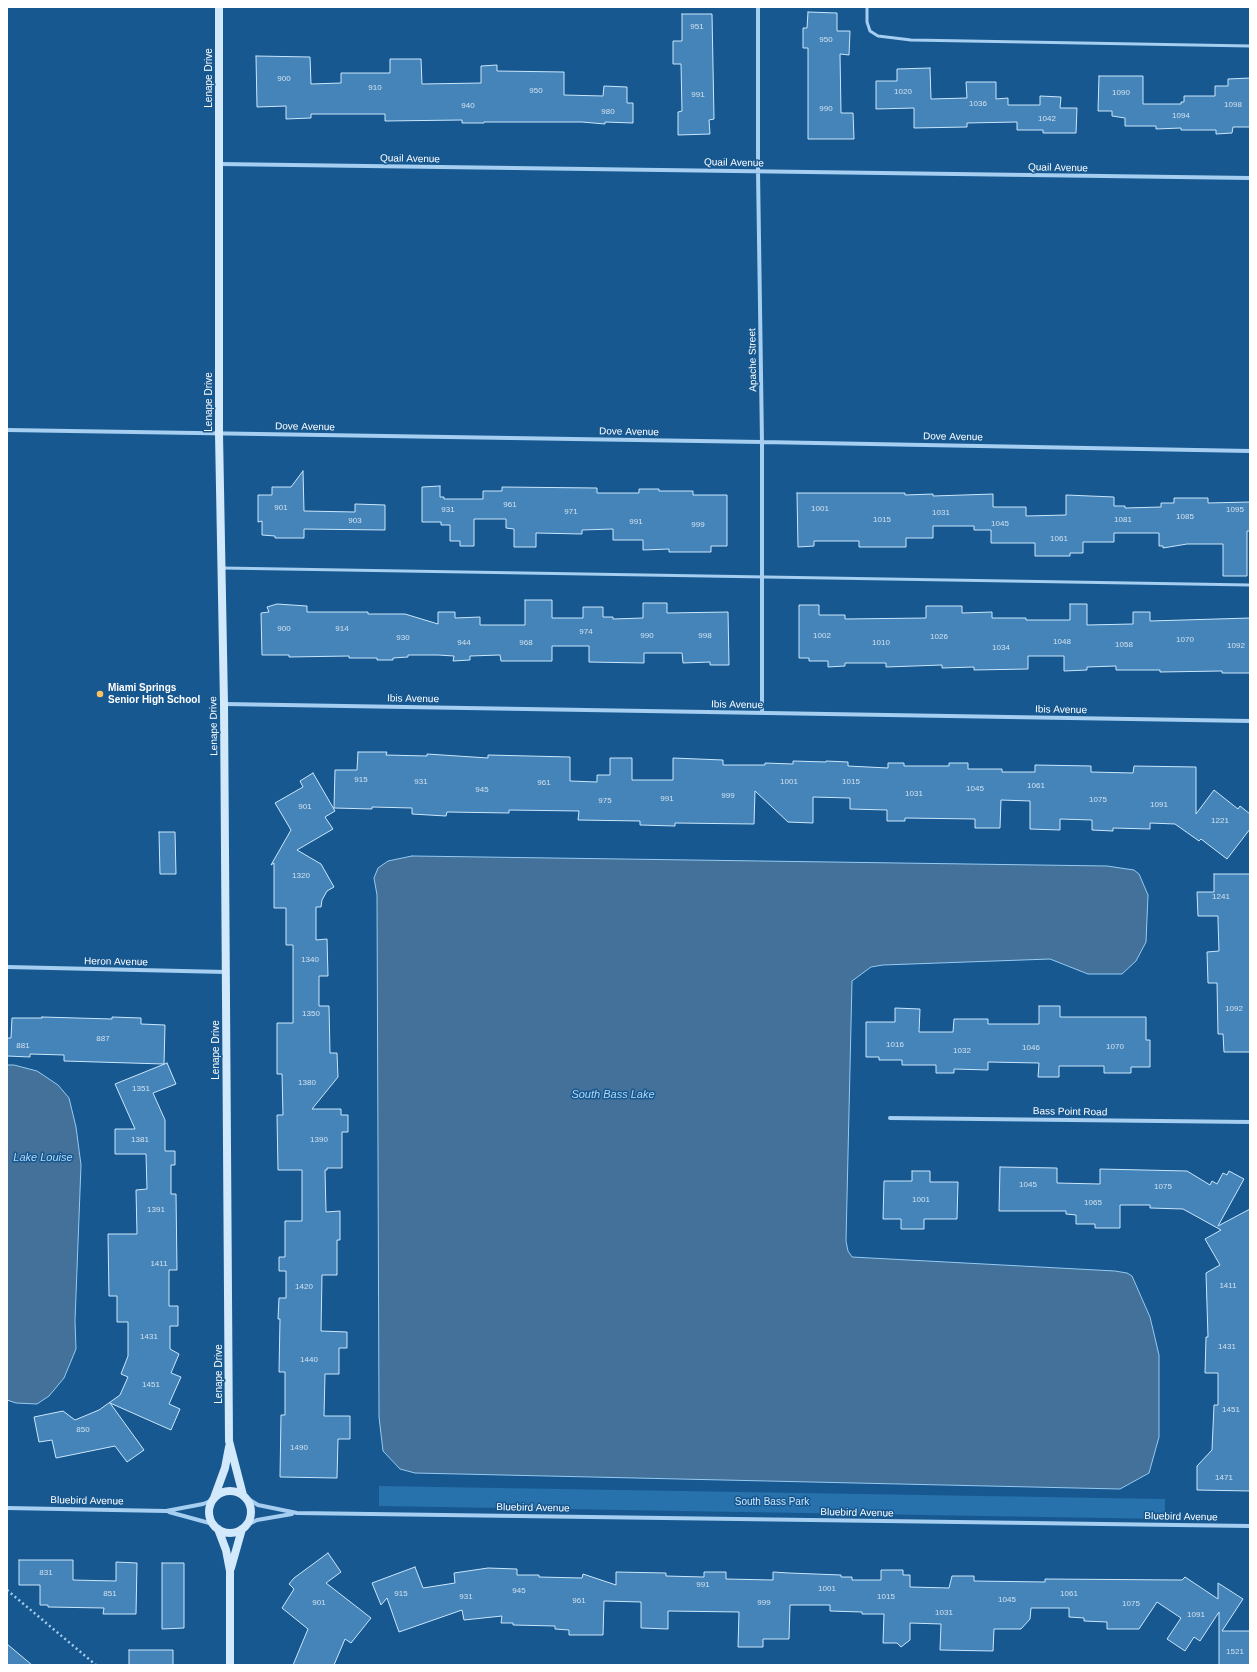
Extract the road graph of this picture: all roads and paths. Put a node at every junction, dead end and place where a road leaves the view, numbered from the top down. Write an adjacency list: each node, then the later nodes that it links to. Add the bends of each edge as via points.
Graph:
1 (219, 7): 5 (street, Lenape Drive)
2 (758, 7): 6 (street, Apache Street)
3 (867, 7): 4 (lane, via 870,31 878,36 911,40)
4 (1250, 46)
5 (218, 164): 6 (street, Quail Avenue); 9 (street, Lenape Drive)
6 (758, 171): 7 (street, Quail Avenue); 10 (street, Apache Street)
7 (1250, 178)
8 (7, 430): 9 (street, Dove Avenue)
9 (220, 434): 10 (street, Dove Avenue); 12 (street, Lenape Drive)
10 (762, 442): 11 (street, Dove Avenue); 13 (street, Apache Street)
11 (1250, 451)
12 (222, 568): 13 (lane); 15 (street, Lenape Drive)
13 (762, 577): 14 (lane); 16 (street, Apache Street)
14 (1250, 585)
15 (224, 704): 16 (street, Ibis Avenue); 19 (street, Lenape Drive)
16 (762, 713): 17 (street, Ibis Avenue)
17 (1250, 722)
18 (7, 968): 19 (street, Heron Avenue)
19 (226, 972): 22 (street, Lenape Drive)
20 (890, 1118): 21 (street, Bass Point Road)
21 (1250, 1122)
22 (230, 1445): 23 (street, Lenape Drive); 24 (street, Lenape Drive)
23 (244, 1496): 24 (street, via 230,1491 223,1492); 27 (street, Bluebird Avenue, via 258,1505); 30 (street, via 251,1513)
24 (214, 1499): 26 (street, Bluebird Avenue, via 203,1504); 29 (street, via 209,1512)
25 (7, 1508): 26 (street, Bluebird Avenue)
26 (166, 1511): 29 (street, Bluebird Avenue)
27 (297, 1513): 28 (street, Bluebird Avenue); 30 (street, Bluebird Avenue, via 257,1520)
28 (1250, 1526)
29 (215, 1527): 30 (street, via 230,1533); 31 (street, via 226,1550)
30 (244, 1527): 31 (street)
31 (230, 1571): 34 (street)
32 (7, 1590): 33 (path)
33 (96, 1665)
34 (230, 1665)

